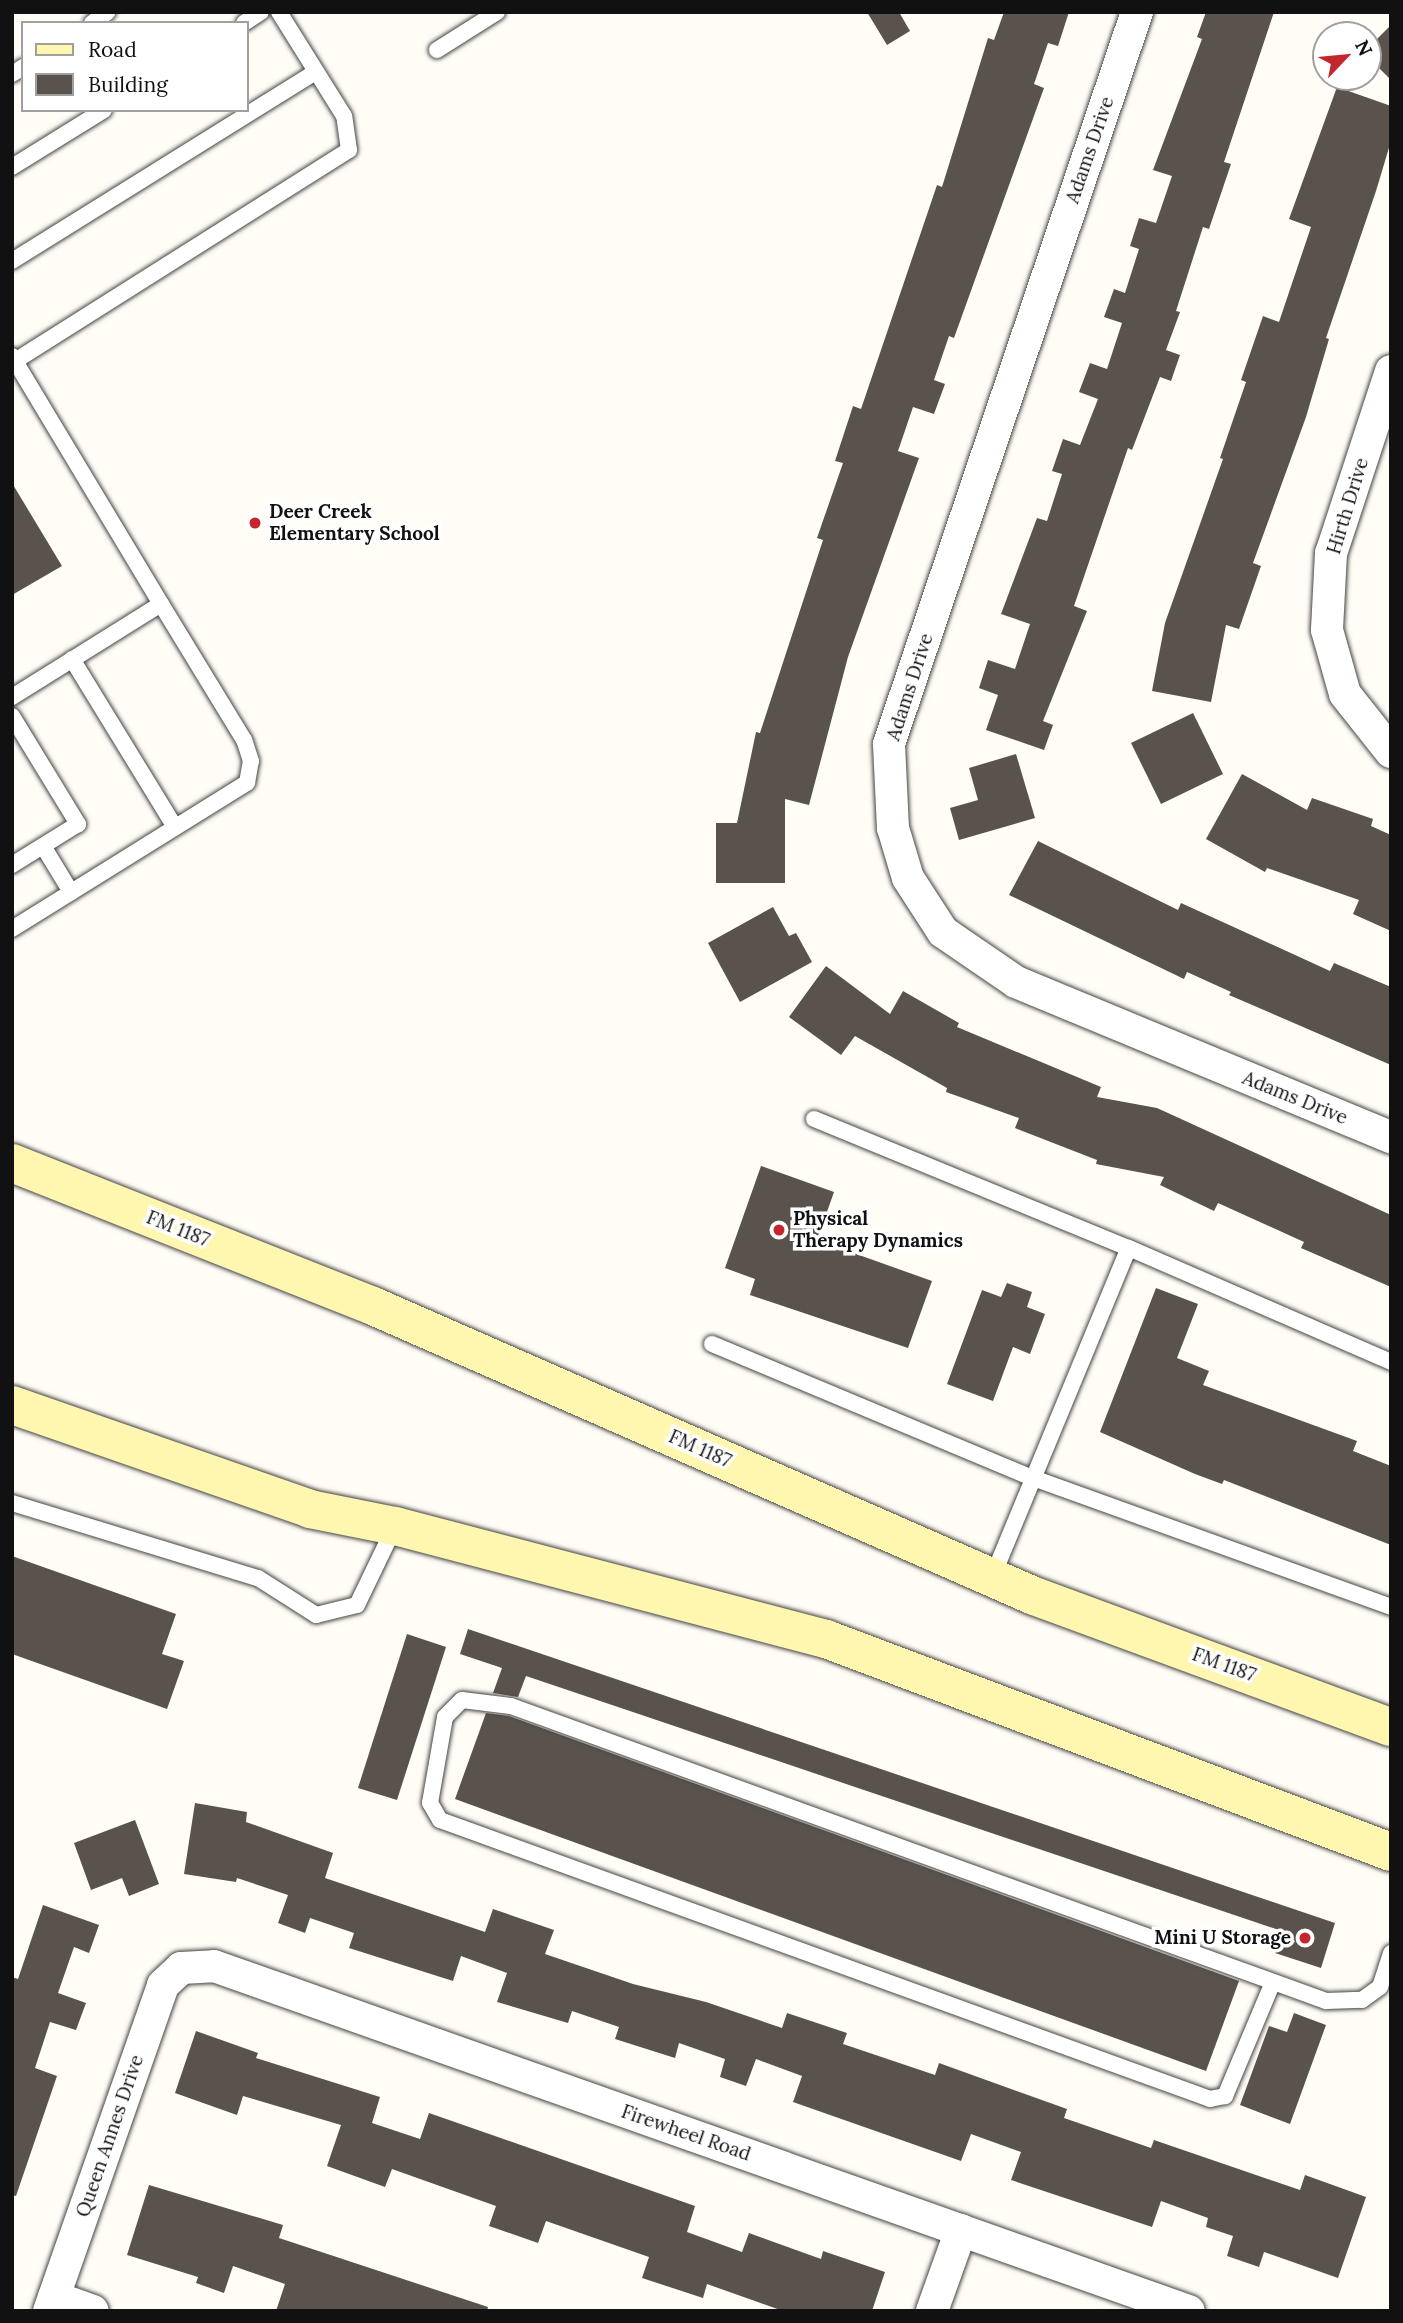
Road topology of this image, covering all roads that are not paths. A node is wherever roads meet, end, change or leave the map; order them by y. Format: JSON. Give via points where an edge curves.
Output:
{"nodes":[{"id":1,"x":279,"y":12,"type":"edge"},
{"id":2,"x":497,"y":12,"type":"edge"},
{"id":3,"x":1137,"y":12,"type":"edge"},
{"id":4,"x":437,"y":50,"type":"dead end"},
{"id":5,"x":316,"y":72,"type":"junction"},
{"id":6,"x":101,"y":112,"type":"edge"},
{"id":7,"x":12,"y":167,"type":"edge"},
{"id":8,"x":12,"y":261,"type":"edge"},
{"id":9,"x":14,"y":358,"type":"edge"},
{"id":10,"x":1391,"y":371,"type":"edge"},
{"id":11,"x":161,"y":604,"type":"junction"},
{"id":12,"x":72,"y":659,"type":"junction"},
{"id":13,"x":12,"y":697,"type":"edge"},
{"id":14,"x":12,"y":716,"type":"edge"},
{"id":15,"x":1391,"y":752,"type":"edge"},
{"id":16,"x":175,"y":827,"type":"junction"},
{"id":17,"x":43,"y":846,"type":"junction"},
{"id":18,"x":12,"y":865,"type":"edge"},
{"id":19,"x":71,"y":892,"type":"junction"},
{"id":20,"x":12,"y":929,"type":"edge"},
{"id":21,"x":814,"y":1119,"type":"dead end"},
{"id":22,"x":1391,"y":1137,"type":"edge"},
{"id":23,"x":12,"y":1163,"type":"edge"},
{"id":24,"x":1129,"y":1248,"type":"junction"},
{"id":25,"x":712,"y":1344,"type":"dead end"},
{"id":26,"x":1391,"y":1362,"type":"edge"},
{"id":27,"x":12,"y":1405,"type":"edge"},
{"id":28,"x":1033,"y":1478,"type":"junction"},
{"id":29,"x":12,"y":1503,"type":"edge"},
{"id":30,"x":395,"y":1526,"type":"junction"},
{"id":31,"x":992,"y":1578,"type":"junction"},
{"id":32,"x":1391,"y":1607,"type":"edge"},
{"id":33,"x":1391,"y":1727,"type":"edge"},
{"id":34,"x":1391,"y":1852,"type":"edge"},
{"id":35,"x":1391,"y":1953,"type":"edge"},
{"id":36,"x":181,"y":1968,"type":"joint"},
{"id":37,"x":1273,"y":1982,"type":"junction"},
{"id":38,"x":961,"y":2230,"type":"junction"},
{"id":39,"x":52,"y":2304,"type":"edge"},
{"id":40,"x":93,"y":2311,"type":"edge"},
{"id":41,"x":932,"y":2311,"type":"edge"},
{"id":42,"x":1189,"y":2311,"type":"edge"}],
"edges":[{"from":1,"to":5,"type":"lane"},
{"from":2,"to":4,"type":"lane"},
{"from":3,"to":22,"type":"street","name":"Adams Drive","via":[[889,744],[893,828],[908,878],[943,932],[1016,982]]},
{"from":5,"to":8,"type":"lane"},
{"from":5,"to":9,"type":"lane","via":[[344,116],[349,150]]},
{"from":6,"to":7,"type":"lane"},
{"from":9,"to":11,"type":"lane"},
{"from":10,"to":15,"type":"street","name":"Hirth Drive","via":[[1331,554],[1327,630],[1345,694]]},
{"from":11,"to":12,"type":"lane"},
{"from":11,"to":16,"type":"lane","via":[[244,740],[251,761],[247,782]]},
{"from":12,"to":13,"type":"lane"},
{"from":12,"to":16,"type":"lane"},
{"from":14,"to":17,"type":"lane","via":[[78,824]]},
{"from":16,"to":19,"type":"lane"},
{"from":17,"to":18,"type":"lane"},
{"from":17,"to":19,"type":"lane"},
{"from":19,"to":20,"type":"lane"},
{"from":21,"to":24,"type":"lane"},
{"from":23,"to":31,"type":"main road","name":"FM 1187","number":"FM 1187","via":[[373,1306]]},
{"from":24,"to":26,"type":"lane"},
{"from":24,"to":28,"type":"lane"},
{"from":25,"to":28,"type":"lane"},
{"from":27,"to":30,"type":"main road","via":[[310,1508]]},
{"from":28,"to":31,"type":"lane"},
{"from":28,"to":32,"type":"lane"},
{"from":29,"to":30,"type":"lane","via":[[258,1578],[316,1615],[357,1605]]},
{"from":30,"to":34,"type":"main road","via":[[826,1639]]},
{"from":31,"to":33,"type":"main road","name":"FM 1187","number":"FM 1187"},
{"from":35,"to":37,"type":"lane","via":[[1380,1987],[1362,2000],[1326,2001]]},
{"from":36,"to":38,"type":"street","name":"Firewheel Road","via":[[214,1966]]},
{"from":36,"to":39,"type":"street","name":"Queen Annes Drive","via":[[163,1985]]},
{"from":37,"to":37,"type":"lane","via":[[511,1706],[462,1700],[445,1717],[430,1803],[440,1820],[1210,2099],[1225,2096]]},
{"from":38,"to":41,"type":"street"},
{"from":38,"to":42,"type":"street","name":"Firewheel Road"},
{"from":39,"to":40,"type":"street"}]}
